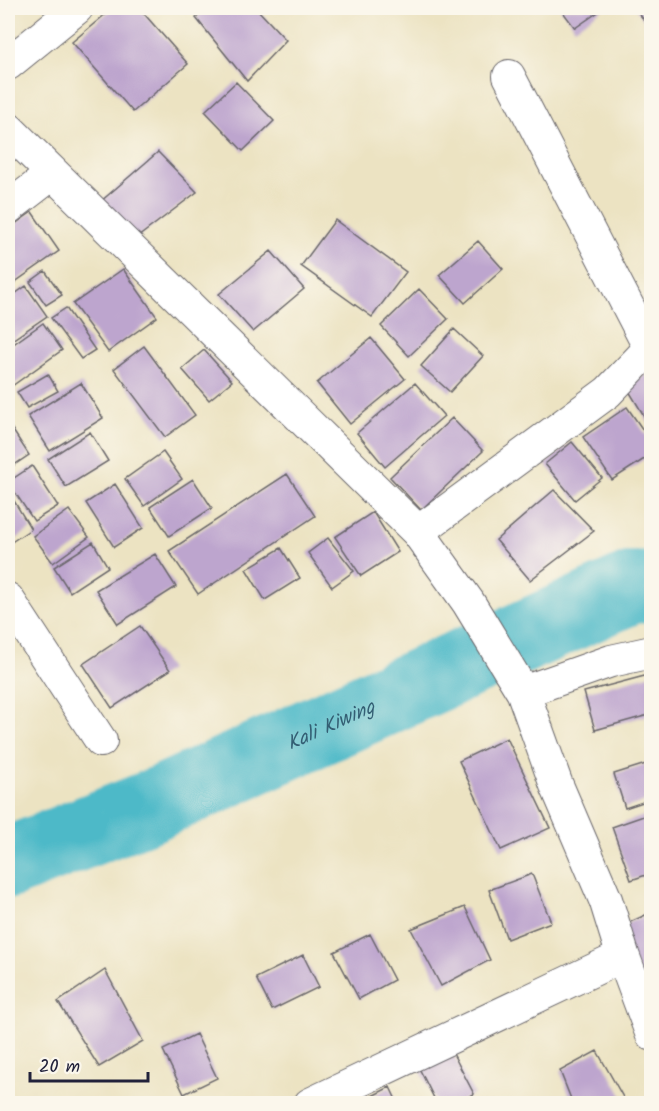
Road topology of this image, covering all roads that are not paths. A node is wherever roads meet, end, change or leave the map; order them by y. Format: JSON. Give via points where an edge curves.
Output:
{"nodes":[{"id":1,"x":77,"y":8,"type":"edge"},
{"id":2,"x":8,"y":63,"type":"edge"},
{"id":3,"x":509,"y":76,"type":"dead end"},
{"id":4,"x":8,"y":129,"type":"edge"},
{"id":5,"x":52,"y":174,"type":"junction"},
{"id":6,"x":8,"y":208,"type":"edge"},
{"id":7,"x":650,"y":346,"type":"edge"},
{"id":8,"x":418,"y":532,"type":"junction"},
{"id":9,"x":8,"y":599,"type":"edge"},
{"id":10,"x":651,"y":652,"type":"edge"},
{"id":11,"x":521,"y":687,"type":"junction"},
{"id":12,"x":101,"y":741,"type":"dead end"},
{"id":13,"x":623,"y":956,"type":"junction"},
{"id":14,"x":651,"y":1034,"type":"edge"},
{"id":15,"x":310,"y":1104,"type":"edge"}],
"edges":[{"from":1,"to":2,"type":"street"},
{"from":3,"to":7,"type":"street"},
{"from":4,"to":5,"type":"street"},
{"from":5,"to":6,"type":"street"},
{"from":5,"to":8,"type":"street"},
{"from":7,"to":8,"type":"street","via":[[609,392]]},
{"from":8,"to":11,"type":"street"},
{"from":9,"to":12,"type":"street"},
{"from":10,"to":11,"type":"street"},
{"from":11,"to":13,"type":"street","via":[[556,784],[606,901]]},
{"from":13,"to":14,"type":"street"},
{"from":13,"to":15,"type":"street"}]}
